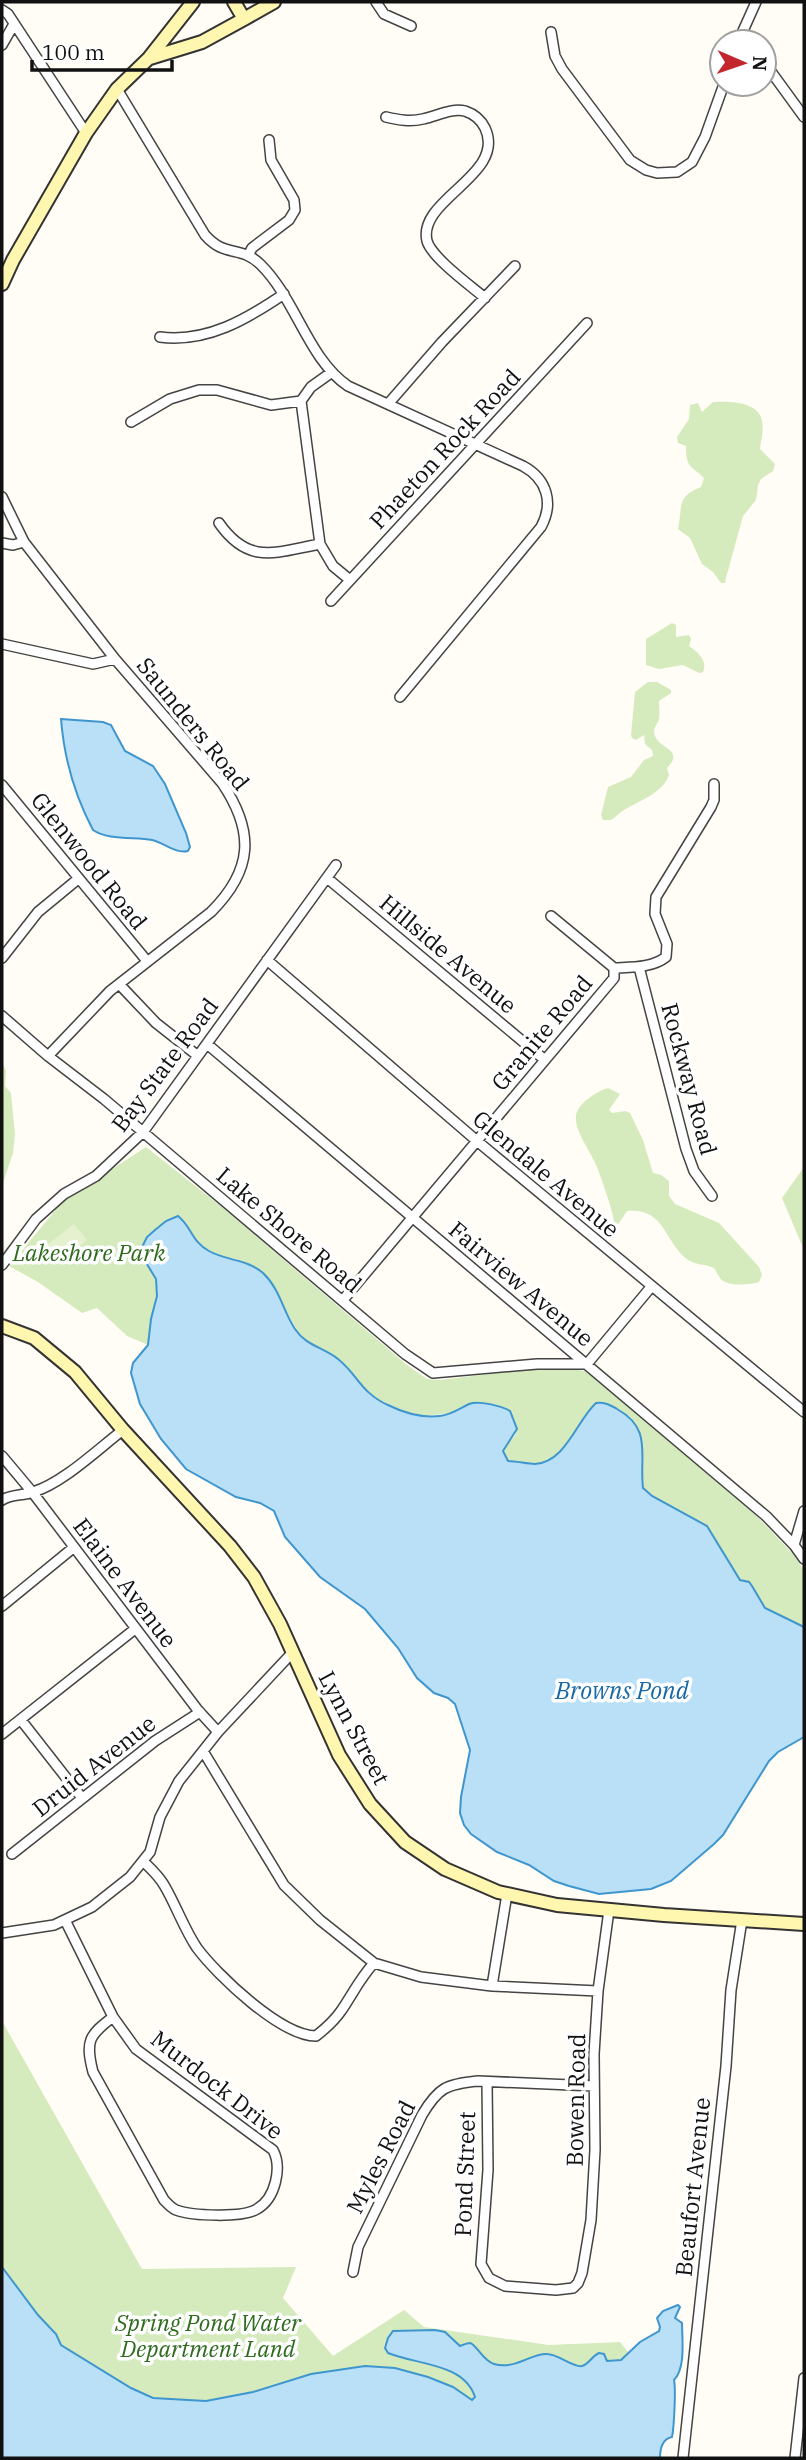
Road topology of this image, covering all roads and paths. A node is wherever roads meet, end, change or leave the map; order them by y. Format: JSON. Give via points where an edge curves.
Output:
{"nodes":[{"id":1,"x":193,"y":2,"type":"edge"},
{"id":2,"x":234,"y":2,"type":"edge"},
{"id":3,"x":274,"y":2,"type":"edge"},
{"id":4,"x":376,"y":2,"type":"edge"},
{"id":5,"x":756,"y":2,"type":"edge"},
{"id":6,"x":2,"y":10,"type":"edge"},
{"id":7,"x":244,"y":19,"type":"junction"},
{"id":8,"x":14,"y":24,"type":"junction"},
{"id":9,"x":411,"y":26,"type":"dead end"},
{"id":10,"x":745,"y":28,"type":"edge"},
{"id":11,"x":551,"y":32,"type":"dead end"},
{"id":12,"x":2,"y":45,"type":"edge"},
{"id":13,"x":149,"y":58,"type":"junction"},
{"id":14,"x":778,"y":81,"type":"edge"},
{"id":15,"x":117,"y":89,"type":"junction"},
{"id":16,"x":719,"y":98,"type":"edge"},
{"id":17,"x":386,"y":117,"type":"dead end"},
{"id":18,"x":804,"y":117,"type":"edge"},
{"id":19,"x":86,"y":133,"type":"junction"},
{"id":20,"x":270,"y":140,"type":"dead end"},
{"id":21,"x":249,"y":254,"type":"junction"},
{"id":22,"x":13,"y":260,"type":"junction"},
{"id":23,"x":515,"y":266,"type":"dead end"},
{"id":24,"x":2,"y":273,"type":"edge"},
{"id":25,"x":2,"y":284,"type":"edge"},
{"id":26,"x":284,"y":294,"type":"junction"},
{"id":27,"x":485,"y":298,"type":"junction"},
{"id":28,"x":587,"y":323,"type":"dead end"},
{"id":29,"x":160,"y":337,"type":"dead end"},
{"id":30,"x":332,"y":372,"type":"junction"},
{"id":31,"x":301,"y":401,"type":"junction"},
{"id":32,"x":388,"y":404,"type":"junction"},
{"id":33,"x":131,"y":422,"type":"dead end"},
{"id":34,"x":477,"y":445,"type":"junction"},
{"id":35,"x":2,"y":497,"type":"edge"},
{"id":36,"x":219,"y":523,"type":"dead end"},
{"id":37,"x":24,"y":542,"type":"junction"},
{"id":38,"x":2,"y":543,"type":"edge"},
{"id":39,"x":320,"y":544,"type":"junction"},
{"id":40,"x":350,"y":580,"type":"junction"},
{"id":41,"x":331,"y":601,"type":"dead end"},
{"id":42,"x":2,"y":644,"type":"edge"},
{"id":43,"x":115,"y":659,"type":"junction"},
{"id":44,"x":400,"y":697,"type":"dead end"},
{"id":45,"x":713,"y":784,"type":"dead end"},
{"id":46,"x":2,"y":785,"type":"edge"},
{"id":47,"x":336,"y":865,"type":"dead end"},
{"id":48,"x":327,"y":878,"type":"junction"},
{"id":49,"x":78,"y":879,"type":"junction"},
{"id":50,"x":551,"y":916,"type":"dead end"},
{"id":51,"x":2,"y":940,"type":"edge"},
{"id":52,"x":9,"y":948,"type":"junction"},
{"id":53,"x":2,"y":958,"type":"edge"},
{"id":54,"x":267,"y":960,"type":"junction"},
{"id":55,"x":147,"y":961,"type":"junction"},
{"id":56,"x":639,"y":967,"type":"junction"},
{"id":57,"x":614,"y":968,"type":"junction"},
{"id":58,"x":119,"y":984,"type":"junction"},
{"id":59,"x":2,"y":1016,"type":"edge"},
{"id":60,"x":207,"y":1044,"type":"junction"},
{"id":61,"x":48,"y":1056,"type":"junction"},
{"id":62,"x":198,"y":1056,"type":"junction"},
{"id":63,"x":545,"y":1060,"type":"junction"},
{"id":64,"x":143,"y":1132,"type":"junction"},
{"id":65,"x":477,"y":1140,"type":"junction"},
{"id":66,"x":712,"y":1196,"type":"dead end"},
{"id":67,"x":412,"y":1217,"type":"junction"},
{"id":68,"x":2,"y":1265,"type":"edge"},
{"id":69,"x":651,"y":1287,"type":"junction"},
{"id":70,"x":343,"y":1300,"type":"junction"},
{"id":71,"x":2,"y":1326,"type":"edge"},
{"id":72,"x":587,"y":1364,"type":"junction"},
{"id":73,"x":804,"y":1412,"type":"edge"},
{"id":74,"x":123,"y":1430,"type":"junction"},
{"id":75,"x":2,"y":1456,"type":"edge"},
{"id":76,"x":33,"y":1493,"type":"junction"},
{"id":77,"x":2,"y":1500,"type":"edge"},
{"id":78,"x":804,"y":1511,"type":"edge"},
{"id":79,"x":794,"y":1545,"type":"junction"},
{"id":80,"x":73,"y":1548,"type":"junction"},
{"id":81,"x":804,"y":1559,"type":"edge"},
{"id":82,"x":2,"y":1606,"type":"edge"},
{"id":83,"x":135,"y":1629,"type":"junction"},
{"id":84,"x":292,"y":1653,"type":"junction"},
{"id":85,"x":200,"y":1712,"type":"junction"},
{"id":86,"x":21,"y":1720,"type":"junction"},
{"id":87,"x":218,"y":1732,"type":"junction"},
{"id":88,"x":2,"y":1734,"type":"edge"},
{"id":89,"x":203,"y":1751,"type":"junction"},
{"id":90,"x":82,"y":1798,"type":"junction"},
{"id":91,"x":12,"y":1854,"type":"dead end"},
{"id":92,"x":143,"y":1861,"type":"junction"},
{"id":93,"x":507,"y":1894,"type":"junction"},
{"id":94,"x":609,"y":1910,"type":"junction"},
{"id":95,"x":65,"y":1920,"type":"junction"},
{"id":96,"x":742,"y":1920,"type":"junction"},
{"id":97,"x":804,"y":1924,"type":"edge"},
{"id":98,"x":2,"y":1933,"type":"edge"},
{"id":99,"x":374,"y":1963,"type":"junction"},
{"id":100,"x":492,"y":1986,"type":"junction"},
{"id":101,"x":598,"y":1991,"type":"junction"},
{"id":102,"x":113,"y":2017,"type":"junction"},
{"id":103,"x":487,"y":2082,"type":"junction"},
{"id":104,"x":594,"y":2086,"type":"junction"},
{"id":105,"x":353,"y":2272,"type":"dead end"},
{"id":106,"x":573,"y":2288,"type":"joint"},
{"id":107,"x":804,"y":2378,"type":"edge"},
{"id":108,"x":683,"y":2458,"type":"edge"},
{"id":109,"x":795,"y":2458,"type":"edge"}],
"edges":[{"from":1,"to":13,"type":"main road"},
{"from":2,"to":7,"type":"main road"},
{"from":3,"to":7,"type":"main road"},
{"from":4,"to":9,"type":"street","via":[[384,14]]},
{"from":5,"to":10,"type":"street"},
{"from":6,"to":8,"type":"street"},
{"from":7,"to":13,"type":"main road","via":[[202,41]]},
{"from":8,"to":12,"type":"street"},
{"from":8,"to":19,"type":"street"},
{"from":11,"to":16,"type":"street","via":[[562,69],[618,146],[653,172],[677,172],[692,162]]},
{"from":13,"to":15,"type":"main road"},
{"from":14,"to":18,"type":"street"},
{"from":15,"to":19,"type":"main road"},
{"from":15,"to":21,"type":"street","via":[[205,235],[222,249]]},
{"from":17,"to":27,"type":"street","via":[[412,121],[458,110],[473,115],[485,128],[489,144],[484,159],[433,216],[427,234],[437,255]]},
{"from":19,"to":22,"type":"main road"},
{"from":20,"to":21,"type":"street","via":[[271,160],[295,210],[291,219]]},
{"from":21,"to":26,"type":"street"},
{"from":22,"to":24,"type":"main road"},
{"from":22,"to":25,"type":"main road"},
{"from":23,"to":27,"type":"street"},
{"from":26,"to":29,"type":"street","via":[[251,316],[216,331]]},
{"from":26,"to":30,"type":"street"},
{"from":27,"to":32,"type":"street"},
{"from":28,"to":34,"type":"street","name":"Phaeton Rock Road"},
{"from":30,"to":31,"type":"street"},
{"from":30,"to":32,"type":"street","via":[[348,386]]},
{"from":31,"to":33,"type":"street","via":[[271,405],[217,390],[199,390],[170,399]]},
{"from":31,"to":39,"type":"street"},
{"from":32,"to":34,"type":"street"},
{"from":34,"to":40,"type":"street","name":"Phaeton Rock Road"},
{"from":34,"to":44,"type":"street","via":[[539,477],[547,494],[546,518]]},
{"from":35,"to":37,"type":"street"},
{"from":36,"to":39,"type":"street","via":[[235,543],[258,553]]},
{"from":37,"to":38,"type":"street"},
{"from":37,"to":43,"type":"street"},
{"from":39,"to":40,"type":"street","via":[[333,566]]},
{"from":40,"to":41,"type":"street","name":"Phaeton Rock Road"},
{"from":42,"to":43,"type":"street","name":"Saunders Road","via":[[93,664]]},
{"from":43,"to":55,"type":"street","name":"Saunders Road","via":[[222,783],[238,810],[245,836],[241,870],[224,899]]},
{"from":45,"to":56,"type":"street","name":"Granite Road","via":[[711,807],[659,890],[656,922],[668,951],[666,957]]},
{"from":46,"to":49,"type":"street","name":"Glenwood Road"},
{"from":47,"to":48,"type":"street","name":"Bay State Road"},
{"from":48,"to":54,"type":"street","name":"Bay State Road"},
{"from":48,"to":63,"type":"street","name":"Hillside Avenue"},
{"from":49,"to":52,"type":"street","via":[[38,912]]},
{"from":49,"to":55,"type":"street","name":"Glenwood Road"},
{"from":50,"to":57,"type":"street"},
{"from":51,"to":52,"type":"street"},
{"from":52,"to":53,"type":"street"},
{"from":54,"to":60,"type":"street","name":"Bay State Road"},
{"from":54,"to":65,"type":"street","name":"Glendale Avenue"},
{"from":55,"to":58,"type":"street","name":"Saunders Road"},
{"from":56,"to":57,"type":"street","name":"Granite Road"},
{"from":56,"to":66,"type":"street","name":"Rockway Road","via":[[686,1149],[694,1171]]},
{"from":57,"to":63,"type":"street","name":"Granite Road","via":[[614,978]]},
{"from":58,"to":61,"type":"street","name":"Saunders Road"},
{"from":58,"to":62,"type":"street","via":[[156,1023]]},
{"from":59,"to":61,"type":"street","name":"Lake Shore Road"},
{"from":60,"to":62,"type":"street","name":"Bay State Road"},
{"from":60,"to":67,"type":"street","name":"Fairview Avenue"},
{"from":61,"to":64,"type":"street","name":"Lake Shore Road"},
{"from":62,"to":64,"type":"street","name":"Bay State Road"},
{"from":63,"to":65,"type":"street","name":"Granite Road"},
{"from":64,"to":68,"type":"street","name":"Bay State Road","via":[[96,1176],[64,1194],[36,1219]]},
{"from":64,"to":70,"type":"street","name":"Lake Shore Road"},
{"from":65,"to":67,"type":"street","name":"Granite Road"},
{"from":65,"to":69,"type":"street","name":"Glendale Avenue"},
{"from":67,"to":70,"type":"street","name":"Granite Road"},
{"from":67,"to":72,"type":"street","name":"Fairview Avenue"},
{"from":69,"to":72,"type":"street"},
{"from":69,"to":73,"type":"street","name":"Glendale Avenue"},
{"from":70,"to":72,"type":"street","name":"Lake Shore Road","via":[[433,1373]]},
{"from":71,"to":74,"type":"main road","name":"Lynn Street","via":[[34,1338],[56,1355]]},
{"from":72,"to":79,"type":"street","name":"Fairview Avenue"},
{"from":74,"to":76,"type":"street"},
{"from":74,"to":84,"type":"main road","name":"Lynn Street","via":[[246,1567]]},
{"from":75,"to":76,"type":"street","name":"Elaine Avenue"},
{"from":76,"to":77,"type":"street"},
{"from":76,"to":80,"type":"street","name":"Elaine Avenue"},
{"from":78,"to":79,"type":"street"},
{"from":79,"to":81,"type":"street","name":"Fairview Avenue"},
{"from":80,"to":82,"type":"street"},
{"from":80,"to":83,"type":"street","name":"Elaine Avenue"},
{"from":83,"to":85,"type":"street","name":"Elaine Avenue"},
{"from":83,"to":86,"type":"street"},
{"from":84,"to":87,"type":"street"},
{"from":84,"to":93,"type":"main road","name":"Lynn Street","via":[[339,1755],[370,1804],[405,1842],[445,1869]]},
{"from":85,"to":87,"type":"street","name":"Elaine Avenue"},
{"from":85,"to":90,"type":"street","name":"Druid Avenue"},
{"from":86,"to":88,"type":"street"},
{"from":86,"to":90,"type":"street"},
{"from":87,"to":89,"type":"street"},
{"from":89,"to":92,"type":"street","via":[[178,1781]]},
{"from":89,"to":99,"type":"street","via":[[284,1885]]},
{"from":90,"to":91,"type":"street","name":"Druid Avenue"},
{"from":92,"to":95,"type":"street","via":[[92,1908]]},
{"from":92,"to":99,"type":"street","via":[[163,1882],[195,1945],[218,1974],[304,2036],[316,2036],[331,2023]]},
{"from":93,"to":94,"type":"main road","name":"Lynn Street"},
{"from":93,"to":100,"type":"street"},
{"from":94,"to":96,"type":"main road","name":"Lynn Street"},
{"from":94,"to":101,"type":"street","name":"Bowen Road"},
{"from":95,"to":98,"type":"street"},
{"from":95,"to":102,"type":"street","name":"Murdock Drive"},
{"from":96,"to":97,"type":"main road","name":"Lynn Street"},
{"from":96,"to":108,"type":"street","name":"Beaufort Avenue"},
{"from":99,"to":100,"type":"street","via":[[421,1977]]},
{"from":100,"to":101,"type":"street"},
{"from":101,"to":104,"type":"street","name":"Bowen Road"},
{"from":102,"to":102,"type":"street","name":"Murdock Drive","via":[[136,2049],[273,2150],[277,2175],[257,2209],[235,2215],[189,2213],[164,2200],[89,2059],[90,2039]]},
{"from":103,"to":104,"type":"street","name":"Myles Road"},
{"from":103,"to":105,"type":"street","name":"Myles Road","via":[[449,2085],[435,2094],[358,2247]]},
{"from":103,"to":106,"type":"street","name":"Pond Street","via":[[482,2267],[489,2278],[506,2286]]},
{"from":104,"to":106,"type":"street","name":"Bowen Road","via":[[591,2220],[582,2273]]},
{"from":107,"to":109,"type":"street"}]}
